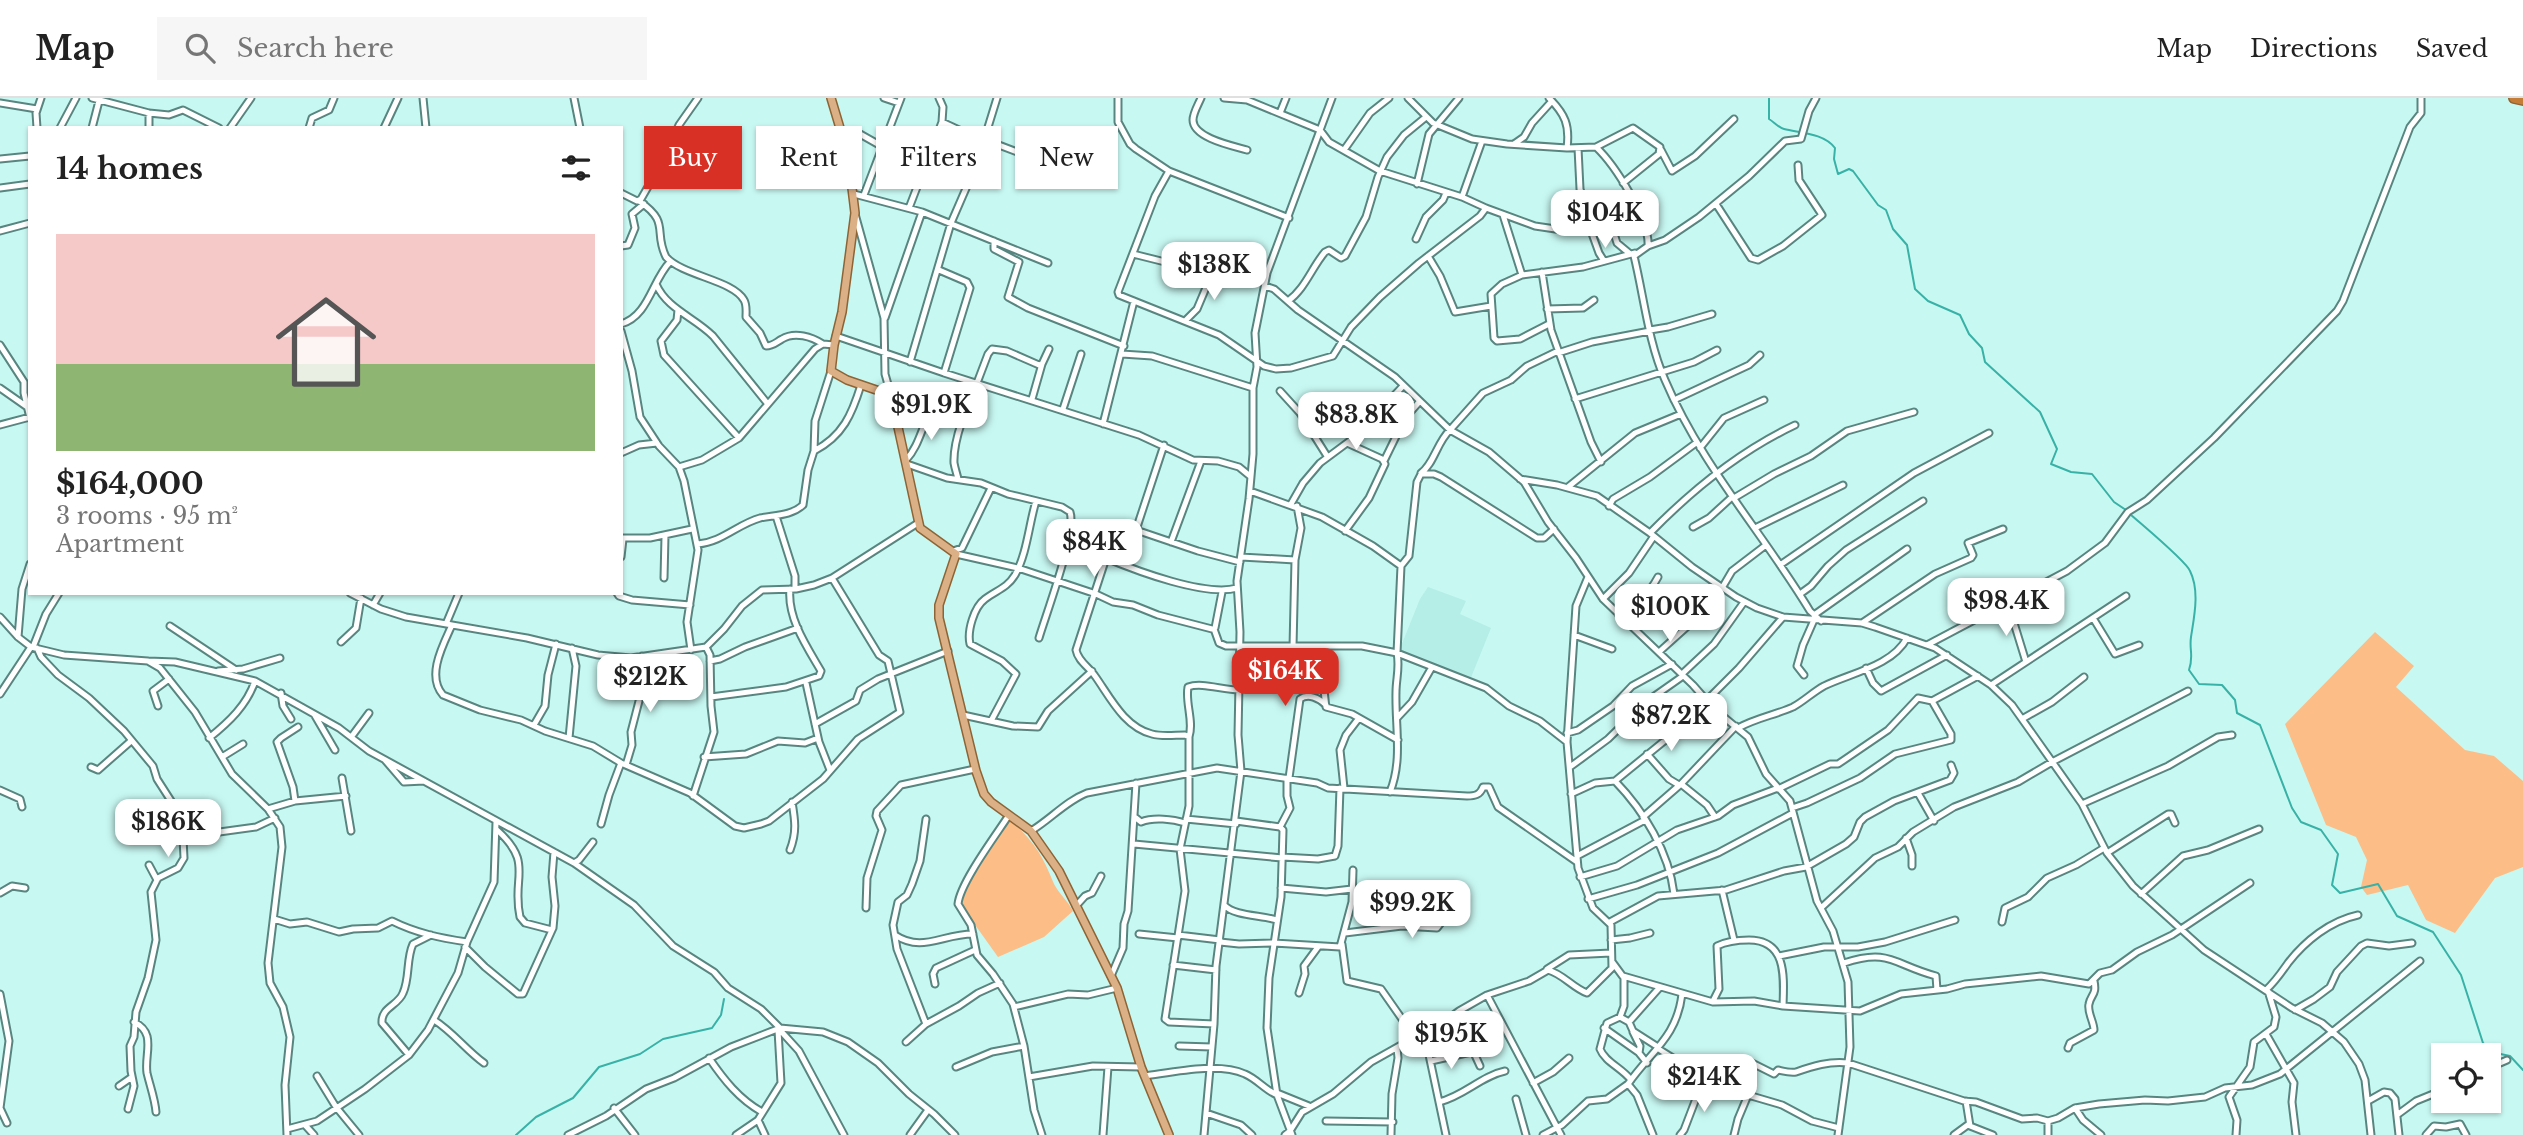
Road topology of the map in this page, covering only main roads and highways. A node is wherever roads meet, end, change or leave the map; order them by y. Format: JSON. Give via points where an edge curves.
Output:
{"nodes":[{"id":1,"x":831,"y":98,"type":"edge"},
{"id":2,"x":2514,"y":98,"type":"edge"},
{"id":3,"x":2523,"y":100,"type":"edge"},
{"id":4,"x":1169,"y":1135,"type":"edge"}],
"edges":[{"from":1,"to":4,"type":"main road","via":[[842,132],[855,213],[831,371],[891,395],[918,523],[922,531],[954,552],[938,612],[984,794],[1031,831],[1059,871],[1117,988]]},
{"from":2,"to":3,"type":"highway"}]}
